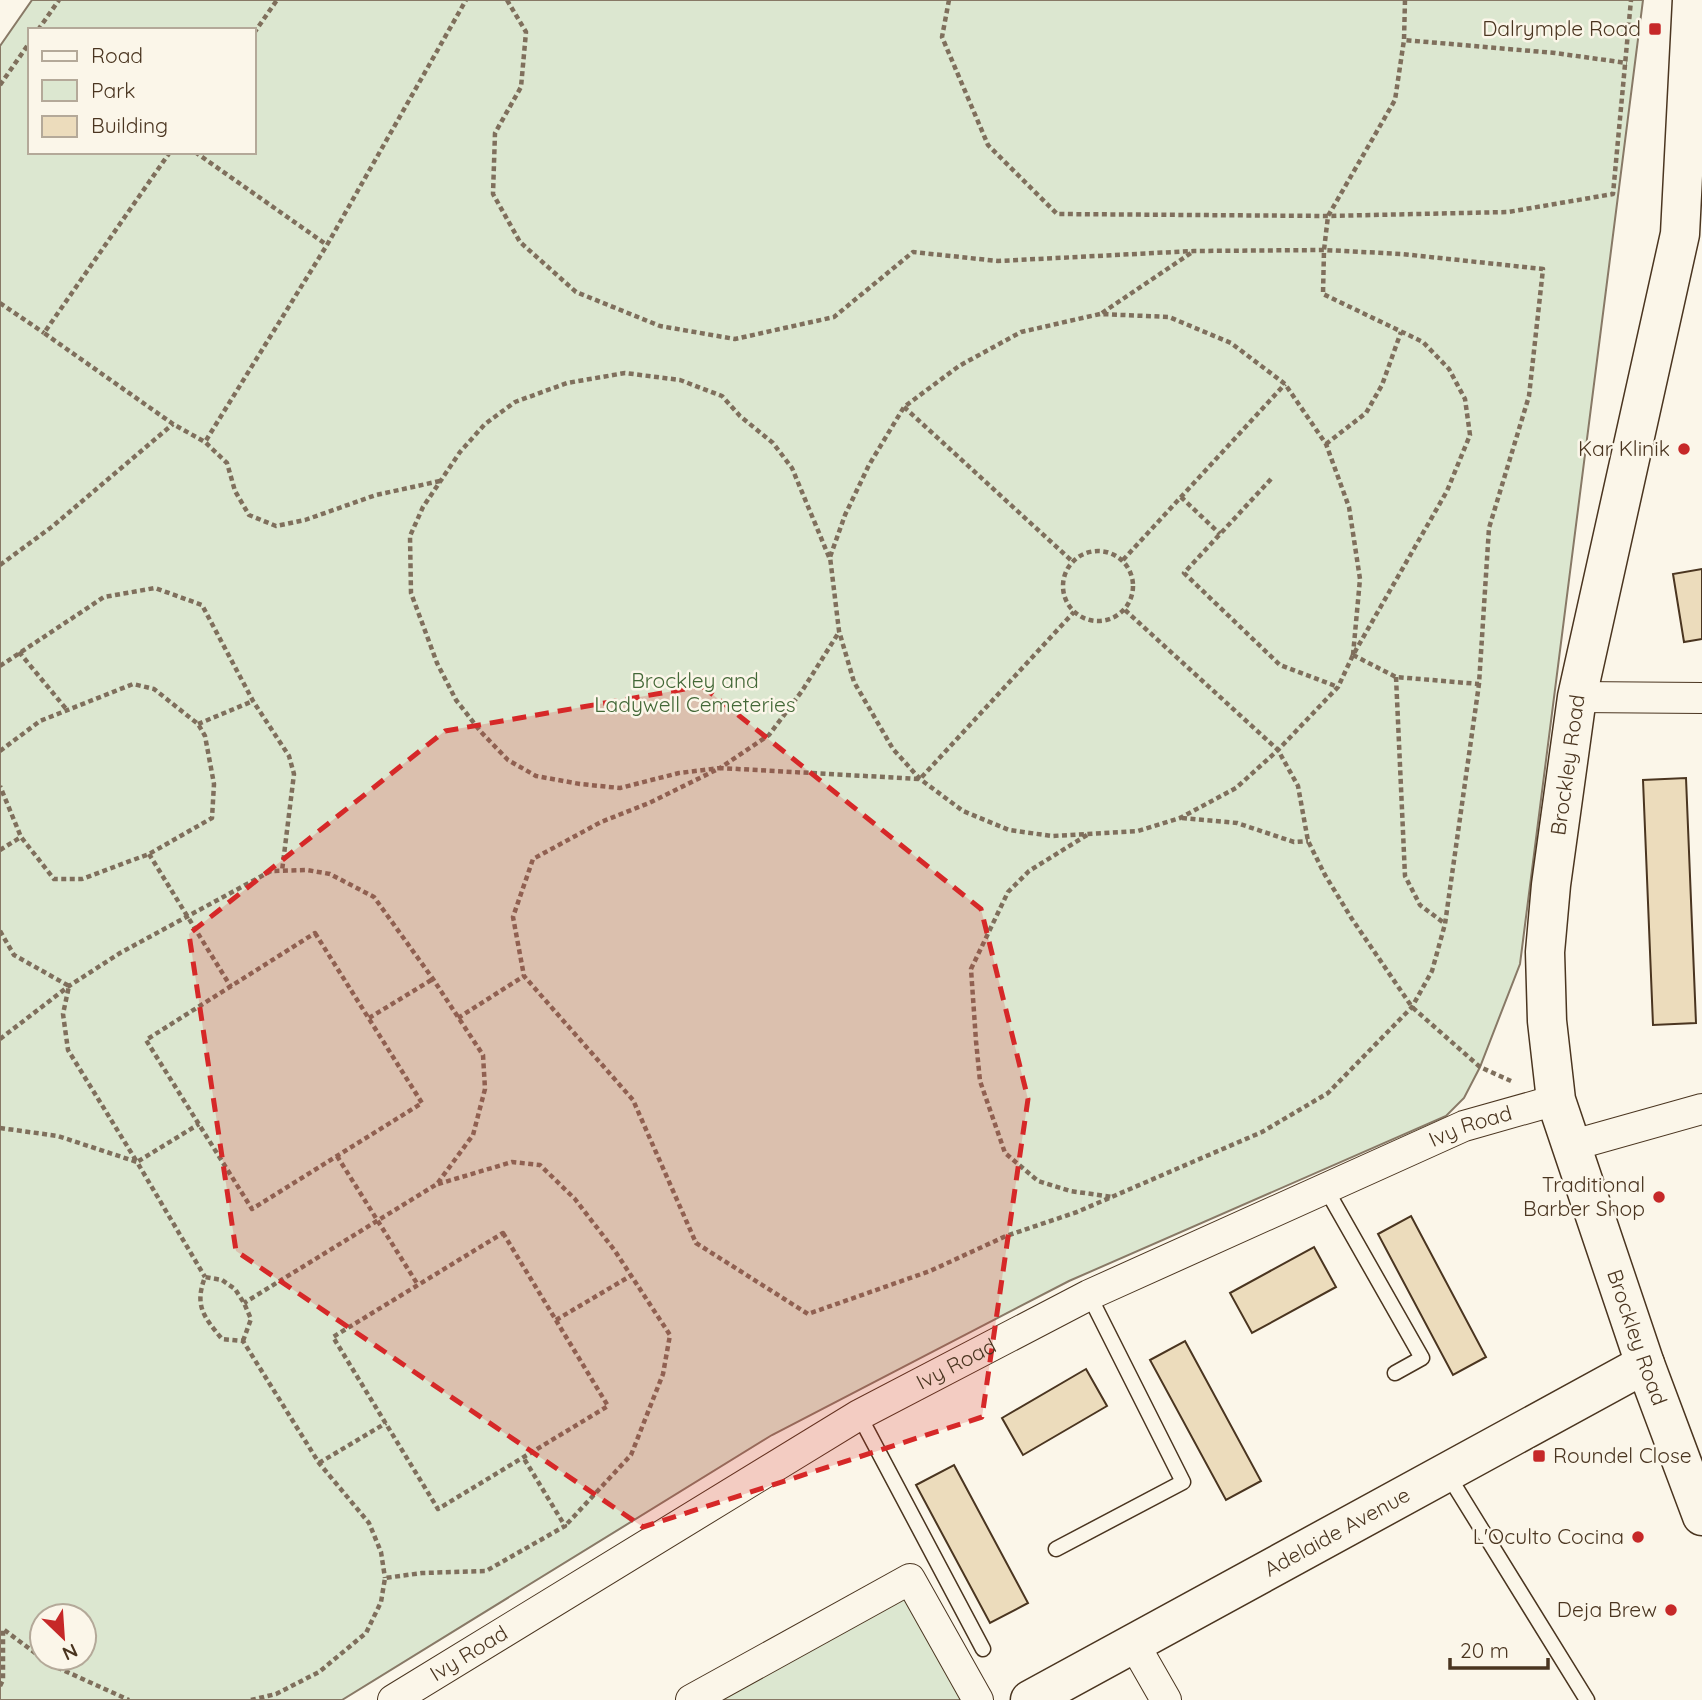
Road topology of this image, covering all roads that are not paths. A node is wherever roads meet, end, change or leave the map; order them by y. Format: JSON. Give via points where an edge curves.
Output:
{"nodes":[{"id":1,"x":1692,"y":0,"type":"edge"},
{"id":2,"x":1691,"y":235,"type":"edge"},
{"id":3,"x":1577,"y":697,"type":"junction"},
{"id":4,"x":1702,"y":698,"type":"edge"},
{"id":5,"x":1702,"y":707,"type":"edge"},
{"id":6,"x":1556,"y":1100,"type":"junction"},
{"id":7,"x":1702,"y":1109,"type":"edge"},
{"id":8,"x":1570,"y":1146,"type":"junction"},
{"id":9,"x":1326,"y":1189,"type":"junction"},
{"id":10,"x":1089,"y":1295,"type":"junction"},
{"id":11,"x":1645,"y":1364,"type":"junction"},
{"id":12,"x":1395,"y":1373,"type":"dead end"},
{"id":13,"x":859,"y":1415,"type":"junction"},
{"id":14,"x":1447,"y":1472,"type":"junction"},
{"id":15,"x":1702,"y":1516,"type":"edge"},
{"id":16,"x":1056,"y":1549,"type":"dead end"},
{"id":17,"x":1135,"y":1644,"type":"junction"},
{"id":18,"x":983,"y":1649,"type":"dead end"},
{"id":19,"x":393,"y":1700,"type":"edge"},
{"id":20,"x":691,"y":1700,"type":"edge"},
{"id":21,"x":978,"y":1700,"type":"edge"},
{"id":22,"x":1031,"y":1700,"type":"edge"},
{"id":23,"x":1166,"y":1700,"type":"edge"},
{"id":24,"x":1587,"y":1700,"type":"edge"}],
"edges":[{"from":1,"to":2,"type":"main road","name":"Brockley Road"},
{"from":2,"to":3,"type":"main road","name":"Brockley Road"},
{"from":3,"to":4,"type":"street"},
{"from":3,"to":6,"type":"main road","name":"Brockley Road","via":[[1545,953]]},
{"from":4,"to":5,"type":"lane"},
{"from":6,"to":8,"type":"main road","name":"Brockley Road"},
{"from":6,"to":9,"type":"street","name":"Ivy Road","via":[[1464,1126]]},
{"from":7,"to":8,"type":"street"},
{"from":8,"to":11,"type":"main road","name":"Brockley Road"},
{"from":9,"to":10,"type":"street","name":"Ivy Road"},
{"from":9,"to":12,"type":"lane","via":[[1422,1358]]},
{"from":10,"to":13,"type":"street","name":"Ivy Road"},
{"from":10,"to":16,"type":"lane","via":[[1184,1482]]},
{"from":11,"to":14,"type":"main road","name":"Adelaide Avenue"},
{"from":11,"to":15,"type":"main road","name":"Brockley Road"},
{"from":13,"to":18,"type":"lane"},
{"from":13,"to":19,"type":"street","name":"Ivy Road"},
{"from":14,"to":17,"type":"main road","name":"Adelaide Avenue"},
{"from":14,"to":24,"type":"lane"},
{"from":17,"to":22,"type":"main road","name":"Adelaide Avenue"},
{"from":17,"to":23,"type":"street"},
{"from":20,"to":21,"type":"street","via":[[910,1579]]}]}
